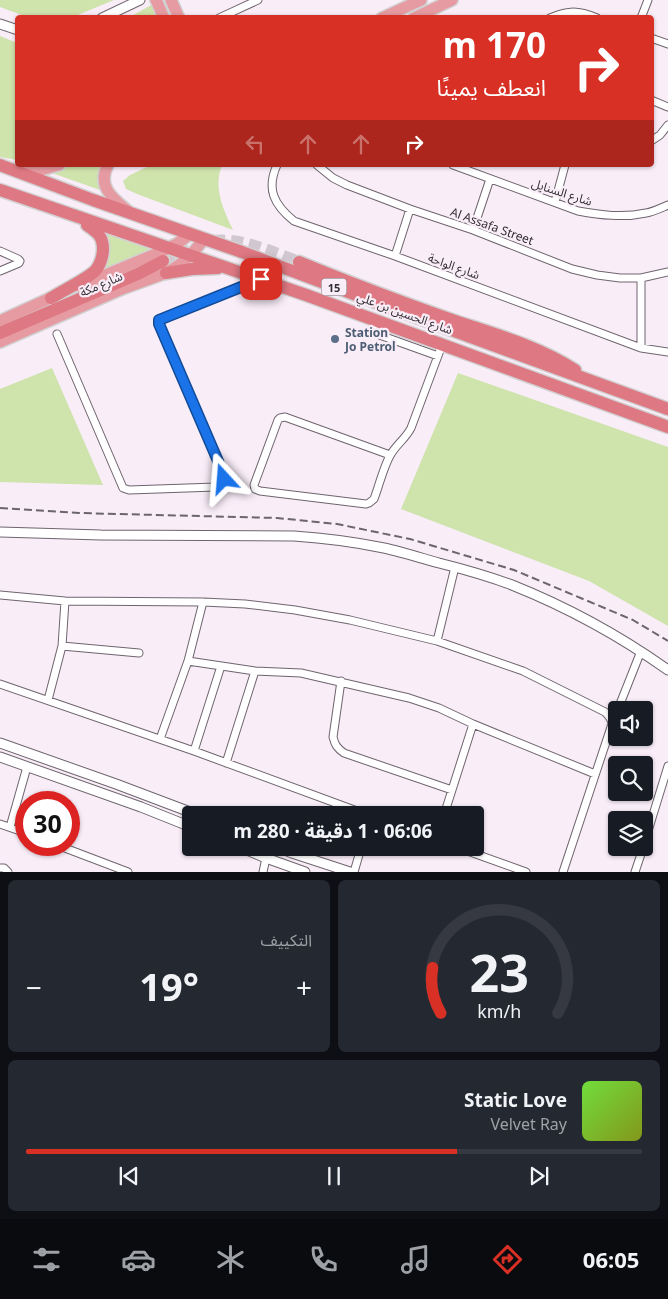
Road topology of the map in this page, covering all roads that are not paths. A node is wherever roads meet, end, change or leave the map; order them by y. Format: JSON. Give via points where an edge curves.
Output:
{"nodes":[{"id":1,"x":140,"y":0,"type":"edge"},
{"id":2,"x":156,"y":0,"type":"edge"},
{"id":3,"x":171,"y":0,"type":"edge"},
{"id":4,"x":236,"y":0,"type":"edge"},
{"id":5,"x":258,"y":0,"type":"edge"},
{"id":6,"x":421,"y":0,"type":"edge"},
{"id":7,"x":452,"y":0,"type":"edge"},
{"id":8,"x":648,"y":0,"type":"edge"},
{"id":9,"x":240,"y":8,"type":"junction"},
{"id":10,"x":108,"y":15,"type":"edge"},
{"id":11,"x":163,"y":15,"type":"edge"},
{"id":12,"x":178,"y":15,"type":"edge"},
{"id":13,"x":226,"y":15,"type":"edge"},
{"id":14,"x":388,"y":15,"type":"edge"},
{"id":15,"x":420,"y":15,"type":"edge"},
{"id":16,"x":556,"y":15,"type":"edge"},
{"id":17,"x":590,"y":15,"type":"edge"},
{"id":18,"x":642,"y":15,"type":"edge"},
{"id":19,"x":0,"y":24,"type":"edge"},
{"id":20,"x":15,"y":29,"type":"edge"},
{"id":21,"x":654,"y":39,"type":"edge"},
{"id":22,"x":668,"y":44,"type":"edge"},
{"id":23,"x":654,"y":101,"type":"edge"},
{"id":24,"x":668,"y":107,"type":"edge"},
{"id":25,"x":668,"y":125,"type":"edge"},
{"id":26,"x":654,"y":139,"type":"edge"},
{"id":27,"x":0,"y":165,"type":"edge"},
{"id":28,"x":52,"y":167,"type":"edge"},
{"id":29,"x":107,"y":167,"type":"edge"},
{"id":30,"x":276,"y":167,"type":"edge"},
{"id":31,"x":319,"y":167,"type":"edge"},
{"id":32,"x":458,"y":167,"type":"edge"},
{"id":33,"x":564,"y":167,"type":"edge"},
{"id":34,"x":19,"y":172,"type":"junction"},
{"id":35,"x":490,"y":179,"type":"junction"},
{"id":36,"x":0,"y":190,"type":"edge"},
{"id":37,"x":555,"y":202,"type":"junction"},
{"id":38,"x":668,"y":205,"type":"edge"},
{"id":39,"x":410,"y":209,"type":"junction"},
{"id":40,"x":130,"y":213,"type":"junction"},
{"id":41,"x":72,"y":216,"type":"junction"},
{"id":42,"x":473,"y":230,"type":"junction"},
{"id":43,"x":190,"y":234,"type":"junction"},
{"id":44,"x":204,"y":239,"type":"junction"},
{"id":45,"x":169,"y":248,"type":"junction"},
{"id":46,"x":0,"y":251,"type":"edge"},
{"id":47,"x":191,"y":256,"type":"junction"},
{"id":48,"x":395,"y":256,"type":"junction"},
{"id":49,"x":299,"y":262,"type":"tunnel mouth"},
{"id":50,"x":165,"y":267,"type":"junction"},
{"id":51,"x":230,"y":269,"type":"junction"},
{"id":52,"x":0,"y":271,"type":"edge"},
{"id":53,"x":668,"y":272,"type":"edge"},
{"id":54,"x":640,"y":278,"type":"junction"},
{"id":55,"x":261,"y":279,"type":"junction"},
{"id":56,"x":51,"y":298,"type":"junction"},
{"id":57,"x":0,"y":321,"type":"edge"},
{"id":58,"x":0,"y":333,"type":"edge"},
{"id":59,"x":57,"y":334,"type":"dead end"},
{"id":60,"x":0,"y":342,"type":"edge"},
{"id":61,"x":641,"y":348,"type":"junction"},
{"id":62,"x":440,"y":351,"type":"junction"},
{"id":63,"x":668,"y":352,"type":"edge"},
{"id":64,"x":589,"y":381,"type":"junction"},
{"id":65,"x":668,"y":409,"type":"edge"},
{"id":66,"x":668,"y":427,"type":"edge"},
{"id":67,"x":390,"y":455,"type":"junction"},
{"id":68,"x":0,"y":532,"type":"edge"},
{"id":69,"x":455,"y":567,"type":"junction"},
{"id":70,"x":0,"y":595,"type":"edge"},
{"id":71,"x":64,"y":601,"type":"junction"},
{"id":72,"x":203,"y":602,"type":"junction"},
{"id":73,"x":437,"y":641,"type":"junction"},
{"id":74,"x":62,"y":646,"type":"junction"},
{"id":75,"x":641,"y":651,"type":"junction"},
{"id":76,"x":139,"y":653,"type":"dead end"},
{"id":77,"x":188,"y":662,"type":"junction"},
{"id":78,"x":221,"y":666,"type":"junction"},
{"id":79,"x":668,"y":670,"type":"edge"},
{"id":80,"x":255,"y":671,"type":"junction"},
{"id":81,"x":341,"y":682,"type":"junction"},
{"id":82,"x":0,"y":684,"type":"edge"},
{"id":83,"x":48,"y":700,"type":"junction"},
{"id":84,"x":621,"y":701,"type":"edge"},
{"id":85,"x":473,"y":724,"type":"junction"},
{"id":86,"x":160,"y":740,"type":"junction"},
{"id":87,"x":0,"y":744,"type":"edge"},
{"id":88,"x":194,"y":751,"type":"junction"},
{"id":89,"x":0,"y":757,"type":"edge"},
{"id":90,"x":226,"y":763,"type":"junction"},
{"id":91,"x":668,"y":766,"type":"edge"},
{"id":92,"x":27,"y":767,"type":"junction"},
{"id":93,"x":595,"y":774,"type":"junction"},
{"id":94,"x":452,"y":790,"type":"junction"},
{"id":95,"x":145,"y":795,"type":"junction"},
{"id":96,"x":343,"y":806,"type":"edge"},
{"id":97,"x":447,"y":806,"type":"edge"},
{"id":98,"x":141,"y":807,"type":"junction"},
{"id":99,"x":182,"y":809,"type":"edge"},
{"id":100,"x":653,"y":815,"type":"edge"},
{"id":101,"x":182,"y":823,"type":"edge"},
{"id":102,"x":0,"y":824,"type":"edge"},
{"id":103,"x":10,"y":827,"type":"junction"},
{"id":104,"x":15,"y":829,"type":"edge"},
{"id":105,"x":80,"y":855,"type":"edge"},
{"id":106,"x":261,"y":856,"type":"edge"},
{"id":107,"x":301,"y":856,"type":"edge"},
{"id":108,"x":359,"y":856,"type":"edge"},
{"id":109,"x":481,"y":856,"type":"edge"},
{"id":110,"x":640,"y":856,"type":"edge"},
{"id":111,"x":266,"y":858,"type":"junction"},
{"id":112,"x":0,"y":868,"type":"edge"},
{"id":113,"x":108,"y":868,"type":"edge"},
{"id":114,"x":8,"y":872,"type":"edge"},
{"id":115,"x":128,"y":872,"type":"edge"},
{"id":116,"x":262,"y":872,"type":"edge"},
{"id":117,"x":305,"y":872,"type":"edge"},
{"id":118,"x":350,"y":872,"type":"edge"},
{"id":119,"x":354,"y":872,"type":"edge"},
{"id":120,"x":526,"y":872,"type":"edge"},
{"id":121,"x":563,"y":872,"type":"edge"},
{"id":122,"x":635,"y":872,"type":"edge"}],
"edges":[{"from":1,"to":10,"type":"street"},
{"from":2,"to":11,"type":"main road"},
{"from":3,"to":12,"type":"main road"},
{"from":4,"to":9,"type":"street"},
{"from":5,"to":9,"type":"street"},
{"from":6,"to":14,"type":"main road"},
{"from":7,"to":15,"type":"main road"},
{"from":8,"to":18,"type":"street"},
{"from":9,"to":13,"type":"street"},
{"from":16,"to":17,"type":"street","via":[[575,11]]},
{"from":19,"to":20,"type":"street"},
{"from":21,"to":22,"type":"street"},
{"from":23,"to":24,"type":"street"},
{"from":25,"to":26,"type":"street"},
{"from":27,"to":34,"type":"highway","name":"شارع الحسين بن علي","number":"15"},
{"from":28,"to":34,"type":"main road"},
{"from":29,"to":40,"type":"main road","via":[[104,176],[106,188]]},
{"from":30,"to":48,"type":"street","name":"شارع الواحة","via":[[272,181],[276,203],[294,221]]},
{"from":31,"to":39,"type":"street","name":"Al Assafa Street","via":[[348,185]]},
{"from":32,"to":35,"type":"street","name":"شارع السنايل"},
{"from":33,"to":37,"type":"street"},
{"from":34,"to":40,"type":"highway","name":"شارع الحسين بن علي","number":"15"},
{"from":35,"to":37,"type":"street","name":"شارع السنايل"},
{"from":35,"to":42,"type":"street"},
{"from":36,"to":41,"type":"highway","name":"شارع الحسين بن علي","number":"15"},
{"from":37,"to":38,"type":"street","name":"شارع السنايل","via":[[598,215],[645,213]]},
{"from":39,"to":42,"type":"street","name":"Al Assafa Street"},
{"from":39,"to":48,"type":"street"},
{"from":40,"to":43,"type":"highway","name":"شارع الحسين بن علي","number":"15"},
{"from":41,"to":45,"type":"highway","name":"شارع الحسين بن علي","number":"15"},
{"from":41,"to":56,"type":"highway","via":[[99,233],[103,242],[102,257],[97,270]]},
{"from":42,"to":54,"type":"street","name":"Al Assafa Street","via":[[572,268],[597,275]]},
{"from":43,"to":44,"type":"highway","name":"شارع الحسين بن علي","number":"15"},
{"from":43,"to":45,"type":"main road","name":"شارع مكة"},
{"from":44,"to":47,"type":"main road","name":"شارع مكة"},
{"from":44,"to":64,"type":"highway","name":"شارع الحسين بن علي","number":"15"},
{"from":45,"to":47,"type":"highway","name":"شارع الحسين بن علي","number":"15"},
{"from":45,"to":56,"type":"main road","name":"شارع مكة"},
{"from":46,"to":52,"type":"street","via":[[20,261]]},
{"from":47,"to":50,"type":"main road","name":"شارع مكة","via":[[179,265]]},
{"from":47,"to":51,"type":"highway","name":"شارع الحسين بن علي","number":"15"},
{"from":48,"to":61,"type":"street","name":"شارع الواحة"},
{"from":49,"to":64,"type":"highway","via":[[533,349],[563,362]]},
{"from":50,"to":51,"type":"highway"},
{"from":50,"to":58,"type":"highway","via":[[140,273]]},
{"from":50,"to":60,"type":"main road","name":"شارع مكة","via":[[122,290]]},
{"from":51,"to":55,"type":"highway","name":"شارع الحسين بن علي","number":"15"},
{"from":53,"to":54,"type":"street","name":"Al Assafa Street"},
{"from":54,"to":61,"type":"street"},
{"from":55,"to":59,"type":"street","via":[[159,320],[224,475],[220,486],[123,488]]},
{"from":55,"to":62,"type":"highway","name":"شارع الحسين بن علي","number":"15","via":[[375,320],[398,336]]},
{"from":56,"to":57,"type":"main road","name":"شارع مكة"},
{"from":61,"to":63,"type":"street","name":"شارع الواحة"},
{"from":62,"to":66,"type":"highway","name":"شارع الحسين بن علي","number":"15"},
{"from":62,"to":67,"type":"street","via":[[411,428]]},
{"from":64,"to":65,"type":"highway","name":"شارع الحسين بن علي","number":"15"},
{"from":67,"to":67,"type":"street","via":[[374,499],[366,504],[260,491],[254,485],[278,420],[282,417]]},
{"from":68,"to":69,"type":"street","via":[[325,538],[383,548]]},
{"from":69,"to":73,"type":"street"},
{"from":69,"to":75,"type":"street","via":[[548,600]]},
{"from":70,"to":71,"type":"street"},
{"from":71,"to":72,"type":"street"},
{"from":71,"to":74,"type":"street"},
{"from":72,"to":73,"type":"street","via":[[295,610]]},
{"from":72,"to":77,"type":"street"},
{"from":73,"to":93,"type":"street","via":[[523,671],[610,716],[612,724]]},
{"from":74,"to":76,"type":"street"},
{"from":74,"to":83,"type":"street"},
{"from":75,"to":79,"type":"street"},
{"from":75,"to":84,"type":"street"},
{"from":77,"to":78,"type":"street"},
{"from":77,"to":86,"type":"street"},
{"from":78,"to":80,"type":"street"},
{"from":78,"to":88,"type":"street"},
{"from":80,"to":81,"type":"street","via":[[301,673]]},
{"from":80,"to":90,"type":"street"},
{"from":81,"to":85,"type":"street","via":[[408,698]]},
{"from":81,"to":94,"type":"street","via":[[333,737],[338,749]]},
{"from":82,"to":83,"type":"street"},
{"from":83,"to":86,"type":"street"},
{"from":85,"to":93,"type":"street"},
{"from":85,"to":94,"type":"street"},
{"from":86,"to":88,"type":"street"},
{"from":87,"to":95,"type":"street"},
{"from":88,"to":90,"type":"street"},
{"from":89,"to":92,"type":"street"},
{"from":90,"to":96,"type":"street"},
{"from":91,"to":100,"type":"street"},
{"from":92,"to":98,"type":"street"},
{"from":92,"to":103,"type":"street"},
{"from":93,"to":121,"type":"street"},
{"from":94,"to":97,"type":"street"},
{"from":95,"to":98,"type":"street"},
{"from":95,"to":99,"type":"street"},
{"from":98,"to":101,"type":"street"},
{"from":102,"to":103,"type":"street"},
{"from":103,"to":104,"type":"street"},
{"from":105,"to":113,"type":"street"},
{"from":106,"to":111,"type":"street"},
{"from":107,"to":118,"type":"street"},
{"from":108,"to":119,"type":"street"},
{"from":109,"to":120,"type":"street"},
{"from":110,"to":122,"type":"street"},
{"from":111,"to":116,"type":"street"},
{"from":111,"to":117,"type":"street"},
{"from":112,"to":114,"type":"street"},
{"from":113,"to":115,"type":"street"}]}
